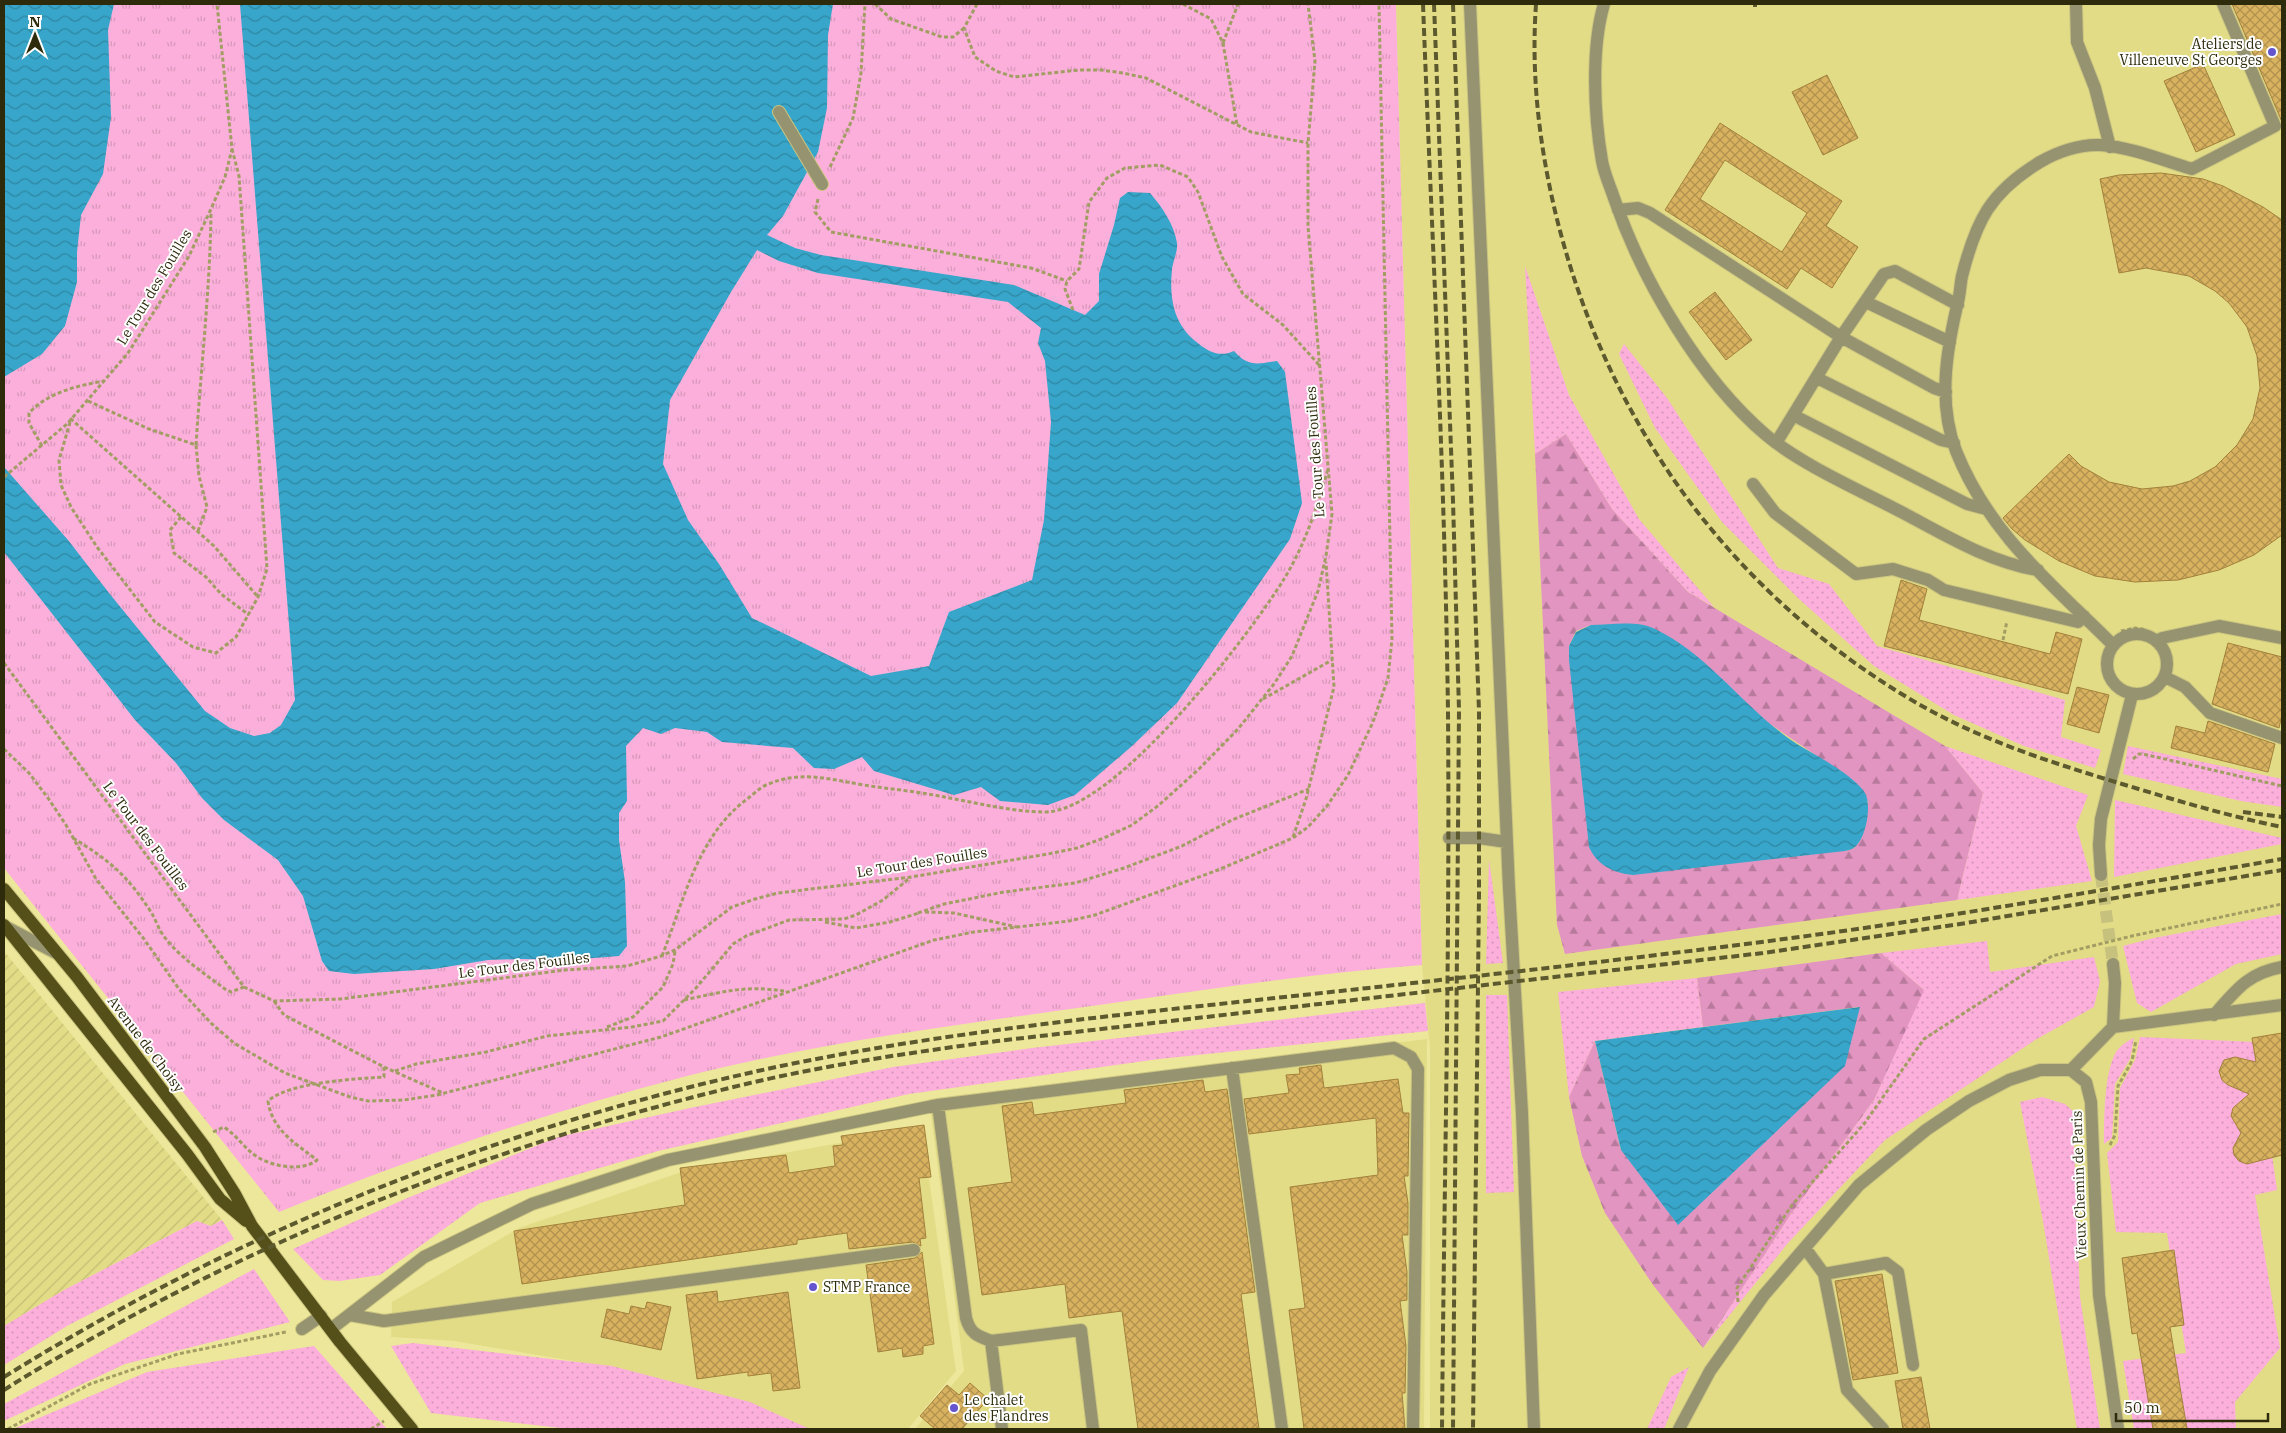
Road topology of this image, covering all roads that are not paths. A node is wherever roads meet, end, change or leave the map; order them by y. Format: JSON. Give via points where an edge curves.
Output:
{"nodes":[{"id":1,"x":1470,"y":4,"type":"edge"},
{"id":2,"x":1604,"y":4,"type":"edge"},
{"id":3,"x":2076,"y":4,"type":"edge"},
{"id":4,"x":2223,"y":4,"type":"edge"},
{"id":5,"x":779,"y":112,"type":"dead end"},
{"id":6,"x":2110,"y":147,"type":"junction"},
{"id":7,"x":822,"y":184,"type":"road end"},
{"id":8,"x":1618,"y":210,"type":"junction"},
{"id":9,"x":1866,"y":302,"type":"junction"},
{"id":10,"x":1958,"y":305,"type":"junction"},
{"id":11,"x":1841,"y":337,"type":"junction"},
{"id":12,"x":1950,"y":342,"type":"junction"},
{"id":13,"x":1817,"y":378,"type":"junction"},
{"id":14,"x":1946,"y":392,"type":"junction"},
{"id":15,"x":1793,"y":415,"type":"junction"},
{"id":16,"x":1776,"y":442,"type":"junction"},
{"id":17,"x":1954,"y":442,"type":"junction"},
{"id":18,"x":1753,"y":484,"type":"dead end"},
{"id":19,"x":1986,"y":509,"type":"junction"},
{"id":20,"x":2038,"y":570,"type":"junction"},
{"id":21,"x":2084,"y":616,"type":"junction"},
{"id":22,"x":2282,"y":638,"type":"edge"},
{"id":23,"x":2157,"y":642,"type":"junction"},
{"id":24,"x":2113,"y":645,"type":"junction"},
{"id":25,"x":2165,"y":677,"type":"junction"},
{"id":26,"x":2132,"y":695,"type":"junction"},
{"id":27,"x":2282,"y":738,"type":"edge"},
{"id":28,"x":1449,"y":838,"type":"dead end"},
{"id":29,"x":1507,"y":842,"type":"junction"},
{"id":30,"x":2101,"y":875,"type":"tunnel mouth"},
{"id":31,"x":4,"y":890,"type":"edge"},
{"id":32,"x":4,"y":923,"type":"edge"},
{"id":33,"x":56,"y":953,"type":"junction"},
{"id":34,"x":2113,"y":964,"type":"tunnel mouth"},
{"id":35,"x":2282,"y":967,"type":"edge"},
{"id":36,"x":2282,"y":1005,"type":"edge"},
{"id":37,"x":2214,"y":1015,"type":"junction"},
{"id":38,"x":2113,"y":1027,"type":"junction"},
{"id":39,"x":1232,"y":1068,"type":"junction"},
{"id":40,"x":2071,"y":1070,"type":"junction"},
{"id":41,"x":938,"y":1105,"type":"junction"},
{"id":42,"x":252,"y":1226,"type":"junction"},
{"id":43,"x":1804,"y":1248,"type":"junction"},
{"id":44,"x":914,"y":1250,"type":"dead end"},
{"id":45,"x":1824,"y":1274,"type":"junction"},
{"id":46,"x":350,"y":1314,"type":"junction"},
{"id":47,"x":320,"y":1316,"type":"junction"},
{"id":48,"x":302,"y":1329,"type":"road end"},
{"id":49,"x":331,"y":1329,"type":"junction"},
{"id":50,"x":991,"y":1341,"type":"junction"},
{"id":51,"x":1913,"y":1365,"type":"dead end"},
{"id":52,"x":412,"y":1429,"type":"edge"},
{"id":53,"x":1002,"y":1429,"type":"edge"},
{"id":54,"x":1093,"y":1429,"type":"edge"},
{"id":55,"x":1282,"y":1429,"type":"edge"},
{"id":56,"x":1413,"y":1429,"type":"edge"},
{"id":57,"x":1534,"y":1429,"type":"edge"},
{"id":58,"x":1678,"y":1429,"type":"edge"},
{"id":59,"x":1883,"y":1429,"type":"edge"},
{"id":60,"x":2118,"y":1429,"type":"edge"}],
"edges":[{"from":1,"to":29,"type":"street"},
{"from":2,"to":8,"type":"street","via":[[1598,24],[1598,116],[1602,162]]},
{"from":3,"to":6,"type":"street","via":[[2077,42],[2095,88]]},
{"from":4,"to":6,"type":"street","via":[[2275,126],[2192,169]]},
{"from":5,"to":7,"type":"street"},
{"from":6,"to":10,"type":"street","via":[[2074,148],[2050,156],[2000,191],[1975,231]]},
{"from":8,"to":11,"type":"street","via":[[1638,208],[1650,213]]},
{"from":8,"to":16,"type":"street","via":[[1636,253],[1695,355],[1727,398]]},
{"from":9,"to":10,"type":"street","via":[[1884,274],[1895,271]]},
{"from":9,"to":11,"type":"street"},
{"from":9,"to":12,"type":"street"},
{"from":10,"to":12,"type":"street"},
{"from":11,"to":13,"type":"street"},
{"from":11,"to":14,"type":"street"},
{"from":12,"to":14,"type":"street"},
{"from":13,"to":15,"type":"street"},
{"from":13,"to":17,"type":"street","via":[[1941,440]]},
{"from":14,"to":17,"type":"street","via":[[1946,414]]},
{"from":15,"to":16,"type":"street"},
{"from":15,"to":19,"type":"street","via":[[1967,504]]},
{"from":16,"to":20,"type":"street","via":[[1822,470],[1992,557],[2018,567]]},
{"from":17,"to":19,"type":"street"},
{"from":18,"to":21,"type":"street","via":[[1775,512],[1856,574],[1893,569],[1928,580],[1944,590],[2012,608],[2078,622]]},
{"from":19,"to":20,"type":"street","via":[[2002,532]]},
{"from":20,"to":21,"type":"street"},
{"from":21,"to":24,"type":"street"},
{"from":22,"to":23,"type":"street","via":[[2220,626],[2162,638]]},
{"from":23,"to":24,"type":"street","via":[[2146,635],[2135,634],[2125,636]]},
{"from":23,"to":25,"type":"street","via":[[2167,657]]},
{"from":24,"to":26,"type":"street","via":[[2107,659],[2109,678],[2115,686]]},
{"from":25,"to":26,"type":"street","via":[[2151,691]]},
{"from":25,"to":27,"type":"street","via":[[2185,687],[2210,713]]},
{"from":26,"to":30,"type":"street","via":[[2100,819]]},
{"from":28,"to":29,"type":"street"},
{"from":29,"to":57,"type":"street","via":[[1522,1113]]},
{"from":31,"to":33,"type":"main road","name":"Avenue de Choisy"},
{"from":32,"to":33,"type":"street"},
{"from":32,"to":42,"type":"main road","name":"Avenue de Choisy","via":[[220,1199]]},
{"from":33,"to":42,"type":"main road","name":"Avenue de Choisy","via":[[205,1147]]},
{"from":34,"to":38,"type":"street"},
{"from":35,"to":37,"type":"street","via":[[2265,970],[2241,984]]},
{"from":36,"to":37,"type":"street"},
{"from":37,"to":38,"type":"street"},
{"from":38,"to":40,"type":"street"},
{"from":39,"to":41,"type":"street"},
{"from":39,"to":55,"type":"street"},
{"from":39,"to":56,"type":"street","via":[[1394,1048],[1411,1057],[1418,1069]]},
{"from":40,"to":43,"type":"street","via":[[2040,1070],[2009,1080],[1969,1100],[1926,1130],[1859,1185]]},
{"from":40,"to":60,"type":"street","name":"Vieux Chemin de Paris","via":[[2086,1082],[2091,1102],[2099,1295]]},
{"from":41,"to":46,"type":"street","via":[[668,1160],[532,1204],[424,1257]]},
{"from":41,"to":50,"type":"street","via":[[966,1318],[969,1329],[978,1337]]},
{"from":42,"to":47,"type":"main road","name":"Avenue de Choisy"},
{"from":43,"to":45,"type":"street"},
{"from":43,"to":58,"type":"street","via":[[1764,1295],[1710,1371]]},
{"from":44,"to":46,"type":"street","via":[[384,1321]]},
{"from":45,"to":51,"type":"street","via":[[1886,1263],[1898,1272]]},
{"from":45,"to":59,"type":"street","via":[[1847,1390]]},
{"from":46,"to":49,"type":"street"},
{"from":47,"to":48,"type":"street"},
{"from":47,"to":49,"type":"main road","name":"Avenue de Choisy"},
{"from":49,"to":52,"type":"main road","name":"Avenue de Choisy"},
{"from":50,"to":53,"type":"street"},
{"from":50,"to":54,"type":"street","via":[[1081,1330]]}]}
